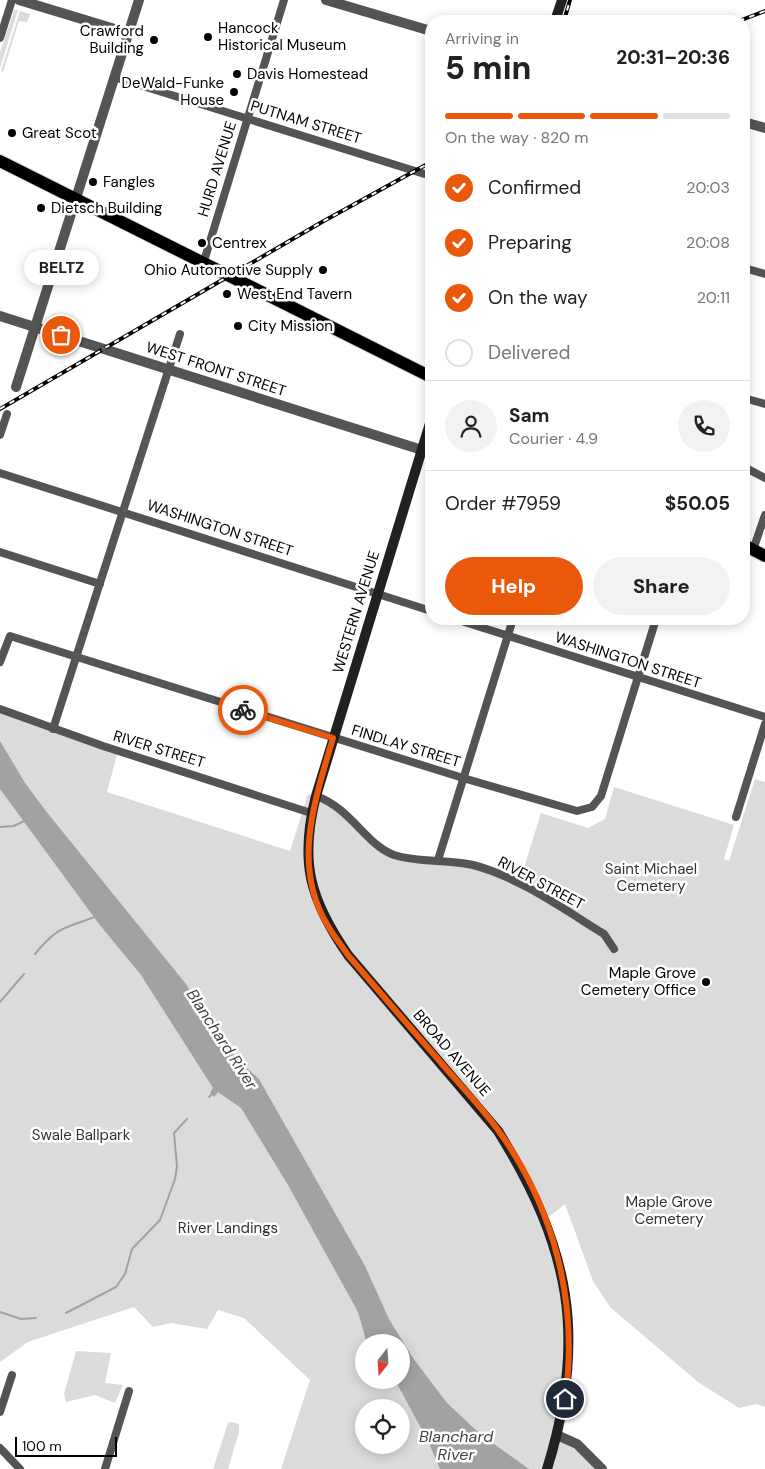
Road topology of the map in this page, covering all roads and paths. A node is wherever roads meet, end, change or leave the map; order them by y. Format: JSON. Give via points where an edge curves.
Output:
{"nodes":[{"id":1,"x":12,"y":0,"type":"edge"},
{"id":2,"x":19,"y":0,"type":"edge"},
{"id":3,"x":139,"y":0,"type":"edge"},
{"id":4,"x":284,"y":0,"type":"edge"},
{"id":5,"x":326,"y":0,"type":"edge"},
{"id":6,"x":562,"y":0,"type":"edge"},
{"id":7,"x":557,"y":15,"type":"edge"},
{"id":8,"x":425,"y":29,"type":"edge"},
{"id":9,"x":128,"y":34,"type":"junction"},
{"id":10,"x":0,"y":38,"type":"edge"},
{"id":11,"x":114,"y":77,"type":"junction"},
{"id":12,"x":248,"y":119,"type":"junction"},
{"id":13,"x":750,"y":124,"type":"edge"},
{"id":14,"x":765,"y":128,"type":"edge"},
{"id":15,"x":0,"y":161,"type":"edge"},
{"id":16,"x":425,"y":174,"type":"edge"},
{"id":17,"x":76,"y":198,"type":"junction"},
{"id":18,"x":204,"y":261,"type":"junction"},
{"id":19,"x":750,"y":270,"type":"edge"},
{"id":20,"x":765,"y":274,"type":"edge"},
{"id":21,"x":0,"y":316,"type":"edge"},
{"id":22,"x":34,"y":327,"type":"junction"},
{"id":23,"x":180,"y":334,"type":"dead end"},
{"id":24,"x":170,"y":371,"type":"junction"},
{"id":25,"x":425,"y":374,"type":"edge"},
{"id":26,"x":16,"y":387,"type":"dead end"},
{"id":27,"x":750,"y":400,"type":"edge"},
{"id":28,"x":765,"y":404,"type":"edge"},
{"id":29,"x":7,"y":414,"type":"dead end"},
{"id":30,"x":0,"y":435,"type":"edge"},
{"id":31,"x":425,"y":440,"type":"edge"},
{"id":32,"x":422,"y":450,"type":"junction"},
{"id":33,"x":750,"y":470,"type":"edge"},
{"id":34,"x":0,"y":473,"type":"edge"},
{"id":35,"x":765,"y":478,"type":"edge"},
{"id":36,"x":125,"y":512,"type":"junction"},
{"id":37,"x":765,"y":515,"type":"edge"},
{"id":38,"x":750,"y":543,"type":"edge"},
{"id":39,"x":750,"y":548,"type":"edge"},
{"id":40,"x":0,"y":552,"type":"edge"},
{"id":41,"x":765,"y":556,"type":"edge"},
{"id":42,"x":100,"y":584,"type":"junction"},
{"id":43,"x":378,"y":594,"type":"junction"},
{"id":44,"x":425,"y":609,"type":"edge"},
{"id":45,"x":475,"y":625,"type":"edge"},
{"id":46,"x":511,"y":625,"type":"edge"},
{"id":47,"x":654,"y":625,"type":"edge"},
{"id":48,"x":508,"y":635,"type":"junction"},
{"id":49,"x":76,"y":656,"type":"junction"},
{"id":50,"x":0,"y":662,"type":"edge"},
{"id":51,"x":638,"y":678,"type":"junction"},
{"id":52,"x":0,"y":709,"type":"edge"},
{"id":53,"x":765,"y":717,"type":"edge"},
{"id":54,"x":765,"y":724,"type":"edge"},
{"id":55,"x":53,"y":729,"type":"junction"},
{"id":56,"x":333,"y":738,"type":"junction"},
{"id":57,"x":463,"y":778,"type":"junction"},
{"id":58,"x":316,"y":796,"type":"junction"},
{"id":59,"x":311,"y":813,"type":"junction"},
{"id":60,"x":736,"y":817,"type":"dead end"},
{"id":61,"x":438,"y":860,"type":"junction"},
{"id":62,"x":614,"y":949,"type":"dead end"},
{"id":63,"x":12,"y":1375,"type":"dead end"},
{"id":64,"x":129,"y":1391,"type":"dead end"},
{"id":65,"x":0,"y":1412,"type":"edge"},
{"id":66,"x":557,"y":1435,"type":"junction"},
{"id":67,"x":0,"y":1448,"type":"edge"},
{"id":68,"x":20,"y":1469,"type":"edge"},
{"id":69,"x":105,"y":1469,"type":"edge"},
{"id":70,"x":547,"y":1469,"type":"edge"},
{"id":71,"x":602,"y":1469,"type":"edge"}],
"edges":[{"from":1,"to":10,"type":"street"},
{"from":2,"to":9,"type":"street"},
{"from":3,"to":9,"type":"street"},
{"from":4,"to":12,"type":"street","name":"HURD AVENUE"},
{"from":5,"to":8,"type":"street"},
{"from":6,"to":7,"type":"main road"},
{"from":9,"to":11,"type":"street"},
{"from":11,"to":12,"type":"street","name":"PUTNAM STREET"},
{"from":11,"to":17,"type":"street"},
{"from":12,"to":16,"type":"street","name":"PUTNAM STREET"},
{"from":12,"to":18,"type":"street","name":"HURD AVENUE"},
{"from":13,"to":14,"type":"street"},
{"from":15,"to":17,"type":"highway"},
{"from":17,"to":18,"type":"highway"},
{"from":17,"to":22,"type":"street"},
{"from":18,"to":25,"type":"highway"},
{"from":19,"to":20,"type":"street"},
{"from":21,"to":22,"type":"street","name":"WEST FRONT STREET"},
{"from":22,"to":24,"type":"street","name":"WEST FRONT STREET"},
{"from":22,"to":26,"type":"street"},
{"from":23,"to":24,"type":"street"},
{"from":24,"to":32,"type":"street","name":"WEST FRONT STREET"},
{"from":24,"to":36,"type":"street"},
{"from":27,"to":28,"type":"street"},
{"from":29,"to":30,"type":"street"},
{"from":31,"to":32,"type":"main road","name":"WESTERN AVENUE"},
{"from":32,"to":43,"type":"main road","name":"WESTERN AVENUE"},
{"from":33,"to":35,"type":"street"},
{"from":34,"to":36,"type":"street","name":"WASHINGTON STREET"},
{"from":36,"to":42,"type":"street"},
{"from":36,"to":43,"type":"street","name":"WASHINGTON STREET"},
{"from":37,"to":38,"type":"street"},
{"from":39,"to":41,"type":"highway"},
{"from":40,"to":42,"type":"street"},
{"from":42,"to":49,"type":"street"},
{"from":43,"to":44,"type":"street","name":"WASHINGTON STREET"},
{"from":43,"to":56,"type":"main road","name":"WESTERN AVENUE"},
{"from":45,"to":48,"type":"street","name":"WASHINGTON STREET"},
{"from":46,"to":48,"type":"street"},
{"from":47,"to":51,"type":"street"},
{"from":48,"to":51,"type":"street","name":"WASHINGTON STREET"},
{"from":48,"to":57,"type":"street"},
{"from":49,"to":50,"type":"street","name":"FINDLAY STREET","via":[[10,636]]},
{"from":49,"to":55,"type":"street"},
{"from":49,"to":56,"type":"street","name":"FINDLAY STREET"},
{"from":51,"to":53,"type":"street","name":"WASHINGTON STREET"},
{"from":51,"to":57,"type":"street","name":"FINDLAY STREET","via":[[601,796],[592,807],[582,811],[571,810]]},
{"from":52,"to":55,"type":"street","name":"RIVER STREET"},
{"from":54,"to":60,"type":"street"},
{"from":55,"to":59,"type":"street","name":"RIVER STREET"},
{"from":56,"to":57,"type":"street","name":"FINDLAY STREET"},
{"from":56,"to":58,"type":"main road","name":"WESTERN AVENUE"},
{"from":57,"to":61,"type":"street"},
{"from":58,"to":59,"type":"main road","name":"WESTERN AVENUE"},
{"from":58,"to":61,"type":"street","name":"RIVER STREET","via":[[333,803],[390,853]]},
{"from":59,"to":66,"type":"main road","name":"BROAD AVENUE","via":[[309,866],[317,902],[327,925],[348,955],[498,1131],[546,1219],[561,1272],[568,1333],[566,1389]]},
{"from":61,"to":62,"type":"street","name":"RIVER STREET","via":[[473,865],[518,884],[604,934]]},
{"from":63,"to":65,"type":"street"},
{"from":64,"to":69,"type":"street"},
{"from":66,"to":70,"type":"main road","name":"BROAD AVENUE"},
{"from":66,"to":71,"type":"street","via":[[577,1444]]},
{"from":67,"to":68,"type":"street"}]}
